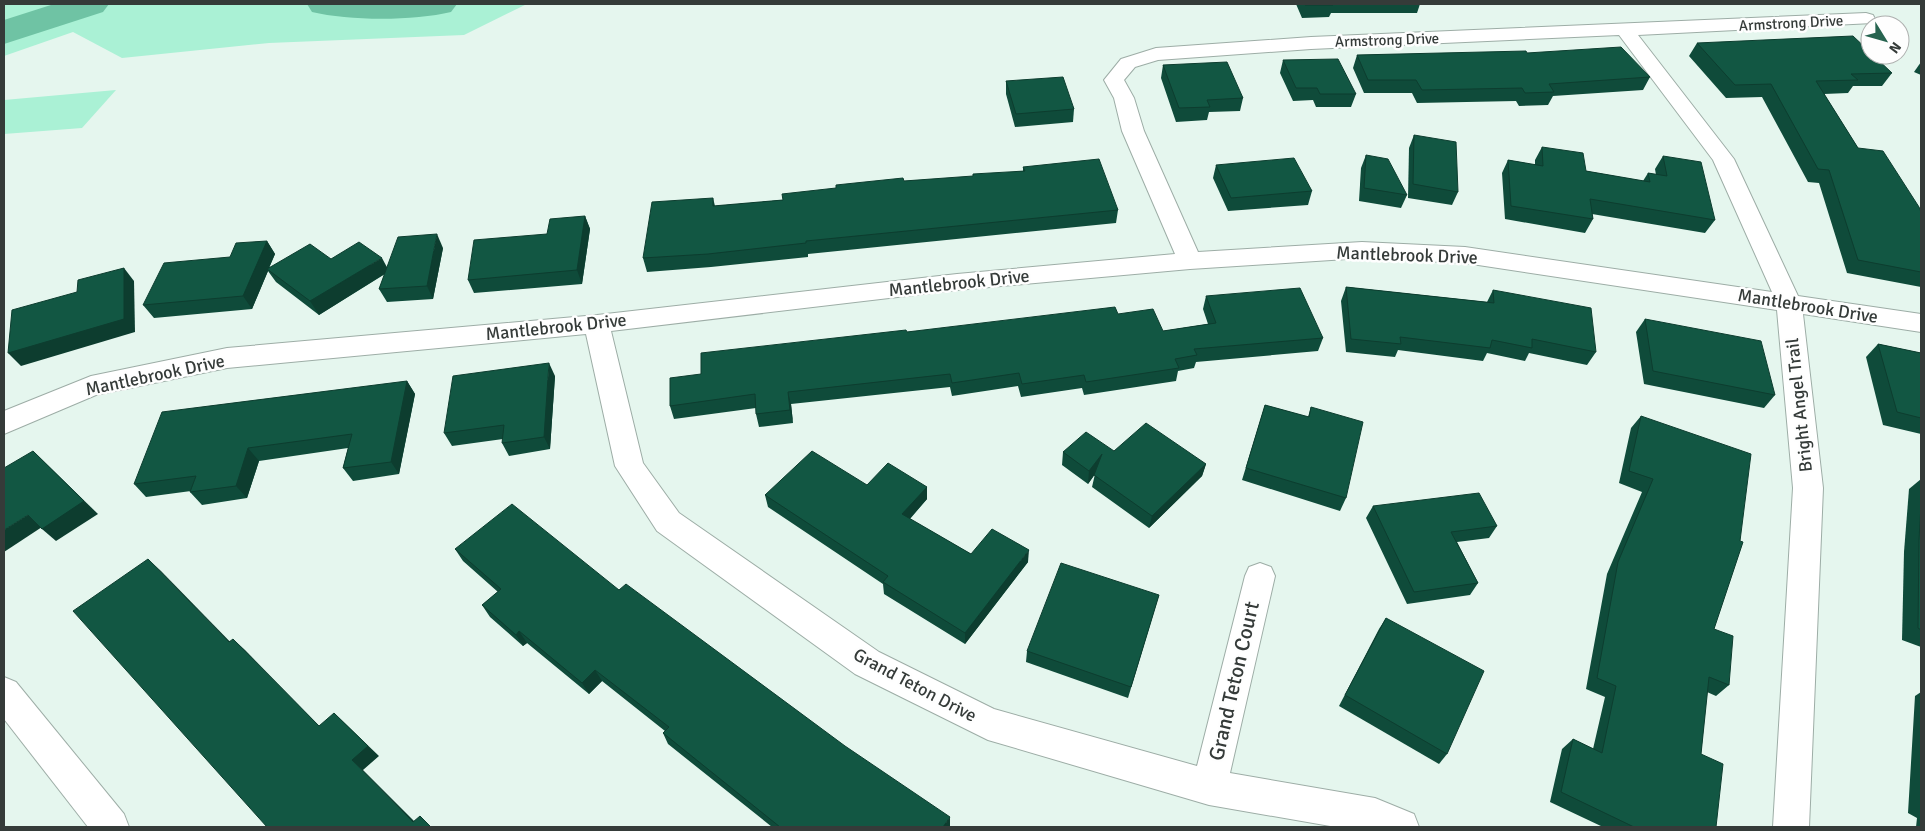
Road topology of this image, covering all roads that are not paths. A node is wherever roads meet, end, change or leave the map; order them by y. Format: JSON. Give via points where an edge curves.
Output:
{"nodes":[{"id":1,"x":1860,"y":19,"type":"edge"},
{"id":2,"x":1625,"y":30,"type":"junction"},
{"id":3,"x":1190,"y":261,"type":"junction"},
{"id":4,"x":1789,"y":302,"type":"junction"},
{"id":5,"x":1921,"y":323,"type":"edge"},
{"id":6,"x":597,"y":324,"type":"junction"},
{"id":7,"x":4,"y":422,"type":"edge"},
{"id":8,"x":1260,"y":576,"type":"dead end"},
{"id":9,"x":4,"y":693,"type":"edge"},
{"id":10,"x":1209,"y":787,"type":"junction"},
{"id":11,"x":111,"y":827,"type":"edge"},
{"id":12,"x":1401,"y":827,"type":"edge"},
{"id":13,"x":1791,"y":827,"type":"edge"}],
"edges":[{"from":1,"to":2,"type":"street","name":"Armstrong Drive"},
{"from":2,"to":3,"type":"street","name":"Armstrong Drive","via":[[1301,44],[1156,54],[1128,63],[1114,80]]},
{"from":2,"to":4,"type":"street","name":"Bright Angel Trail","via":[[1723,159]]},
{"from":3,"to":4,"type":"street","name":"Mantlebrook Drive","via":[[1362,250],[1465,255]]},
{"from":3,"to":6,"type":"street","name":"Mantlebrook Drive","via":[[957,282]]},
{"from":4,"to":5,"type":"street","name":"Mantlebrook Drive"},
{"from":4,"to":13,"type":"street","name":"Bright Angel Trail","via":[[1808,488]]},
{"from":6,"to":7,"type":"street","name":"Mantlebrook Drive","via":[[227,358],[91,386]]},
{"from":6,"to":10,"type":"street","name":"Grand Teton Drive","via":[[629,466],[668,522],[867,663],[988,724]]},
{"from":8,"to":10,"type":"street","name":"Grand Teton Court"},
{"from":9,"to":11,"type":"street"},
{"from":10,"to":12,"type":"street","name":"Grand Teton Drive","via":[[1376,816]]}]}
